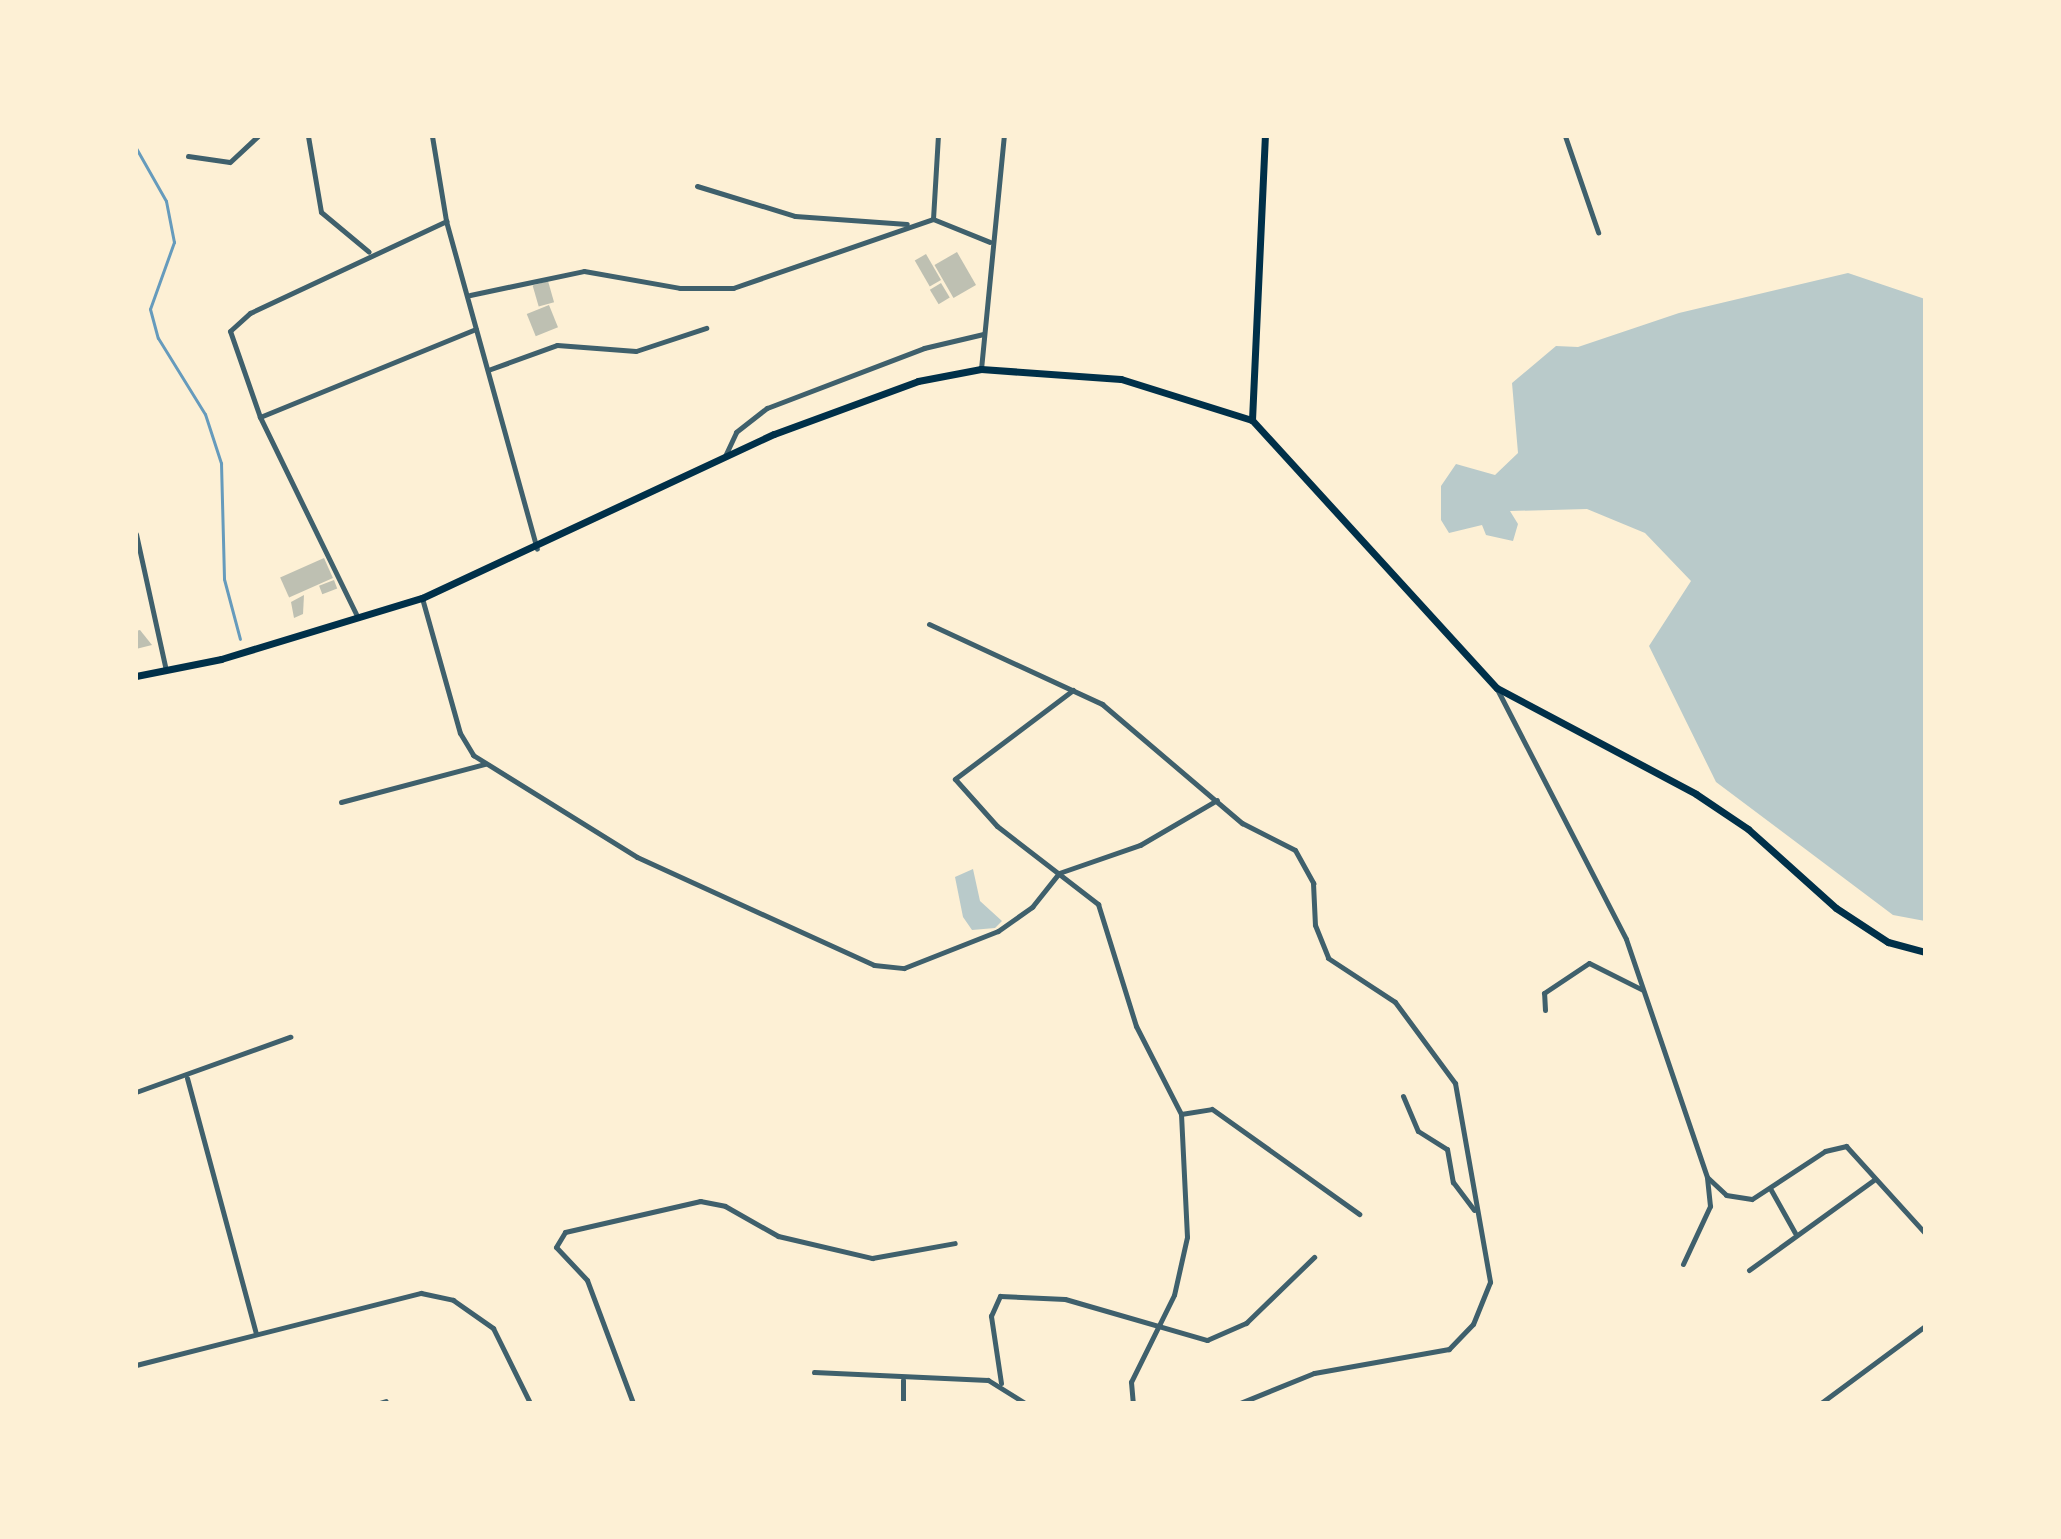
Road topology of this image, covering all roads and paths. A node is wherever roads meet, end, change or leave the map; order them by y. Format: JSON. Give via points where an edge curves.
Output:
{"nodes":[{"id":1,"x":258,"y":136,"type":"edge"},
{"id":2,"x":308,"y":136,"type":"edge"},
{"id":3,"x":432,"y":136,"type":"edge"},
{"id":4,"x":938,"y":136,"type":"edge"},
{"id":5,"x":1004,"y":136,"type":"edge"},
{"id":6,"x":1265,"y":136,"type":"edge"},
{"id":7,"x":1565,"y":136,"type":"edge"},
{"id":8,"x":188,"y":156,"type":"dead end"},
{"id":9,"x":697,"y":186,"type":"dead end"},
{"id":10,"x":933,"y":219,"type":"junction"},
{"id":11,"x":446,"y":221,"type":"junction"},
{"id":12,"x":912,"y":225,"type":"junction"},
{"id":13,"x":1598,"y":232,"type":"dead end"},
{"id":14,"x":990,"y":242,"type":"junction"},
{"id":15,"x":370,"y":253,"type":"junction"},
{"id":16,"x":470,"y":295,"type":"junction"},
{"id":17,"x":706,"y":328,"type":"dead end"},
{"id":18,"x":476,"y":329,"type":"junction"},
{"id":19,"x":983,"y":334,"type":"junction"},
{"id":20,"x":981,"y":369,"type":"junction"},
{"id":21,"x":488,"y":370,"type":"junction"},
{"id":22,"x":260,"y":417,"type":"junction"},
{"id":23,"x":1252,"y":420,"type":"junction"},
{"id":24,"x":724,"y":456,"type":"junction"},
{"id":25,"x":136,"y":534,"type":"edge"},
{"id":26,"x":537,"y":549,"type":"junction"},
{"id":27,"x":422,"y":598,"type":"junction"},
{"id":28,"x":359,"y":618,"type":"junction"},
{"id":29,"x":929,"y":624,"type":"dead end"},
{"id":30,"x":166,"y":671,"type":"junction"},
{"id":31,"x":136,"y":676,"type":"edge"},
{"id":32,"x":1497,"y":688,"type":"junction"},
{"id":33,"x":1073,"y":690,"type":"junction"},
{"id":34,"x":486,"y":764,"type":"junction"},
{"id":35,"x":1217,"y":800,"type":"junction"},
{"id":36,"x":341,"y":802,"type":"dead end"},
{"id":37,"x":1059,"y":873,"type":"junction"},
{"id":38,"x":1925,"y":952,"type":"edge"},
{"id":39,"x":1644,"y":990,"type":"junction"},
{"id":40,"x":1545,"y":1010,"type":"dead end"},
{"id":41,"x":290,"y":1037,"type":"dead end"},
{"id":42,"x":187,"y":1078,"type":"junction"},
{"id":43,"x":136,"y":1092,"type":"edge"},
{"id":44,"x":1403,"y":1096,"type":"dead end"},
{"id":45,"x":1181,"y":1114,"type":"junction"},
{"id":46,"x":1707,"y":1177,"type":"junction"},
{"id":47,"x":1875,"y":1179,"type":"junction"},
{"id":48,"x":1771,"y":1190,"type":"junction"},
{"id":49,"x":1474,"y":1211,"type":"junction"},
{"id":50,"x":1359,"y":1214,"type":"dead end"},
{"id":51,"x":1795,"y":1233,"type":"junction"},
{"id":52,"x":1925,"y":1233,"type":"edge"},
{"id":53,"x":955,"y":1243,"type":"dead end"},
{"id":54,"x":1314,"y":1257,"type":"dead end"},
{"id":55,"x":1683,"y":1264,"type":"dead end"},
{"id":56,"x":1749,"y":1270,"type":"dead end"},
{"id":57,"x":1925,"y":1326,"type":"edge"},
{"id":58,"x":1157,"y":1328,"type":"junction"},
{"id":59,"x":256,"y":1333,"type":"junction"},
{"id":60,"x":137,"y":1363,"type":"edge"},
{"id":61,"x":814,"y":1372,"type":"dead end"},
{"id":62,"x":903,"y":1380,"type":"junction"},
{"id":63,"x":1001,"y":1383,"type":"junction"},
{"id":64,"x":530,"y":1403,"type":"edge"},
{"id":65,"x":633,"y":1403,"type":"edge"},
{"id":66,"x":903,"y":1403,"type":"edge"},
{"id":67,"x":1025,"y":1403,"type":"edge"},
{"id":68,"x":1133,"y":1403,"type":"edge"},
{"id":69,"x":1240,"y":1403,"type":"edge"},
{"id":70,"x":1821,"y":1403,"type":"edge"}],
"edges":[{"from":1,"to":8,"type":"street","via":[[230,162]]},
{"from":2,"to":15,"type":"street","via":[[321,212]]},
{"from":3,"to":11,"type":"street"},
{"from":4,"to":10,"type":"street"},
{"from":5,"to":14,"type":"street"},
{"from":6,"to":23,"type":"main road"},
{"from":7,"to":13,"type":"street"},
{"from":9,"to":12,"type":"street","via":[[795,216]]},
{"from":10,"to":12,"type":"street"},
{"from":10,"to":14,"type":"street"},
{"from":11,"to":15,"type":"street"},
{"from":11,"to":16,"type":"street"},
{"from":12,"to":16,"type":"street","via":[[733,288],[680,288],[584,271]]},
{"from":14,"to":19,"type":"street"},
{"from":15,"to":22,"type":"street","via":[[235,323],[230,340]]},
{"from":16,"to":18,"type":"street"},
{"from":17,"to":21,"type":"street","via":[[636,351],[557,345]]},
{"from":18,"to":21,"type":"street"},
{"from":18,"to":22,"type":"street"},
{"from":19,"to":20,"type":"street"},
{"from":19,"to":24,"type":"street","via":[[924,348],[767,408],[736,432]]},
{"from":20,"to":23,"type":"main road","via":[[1121,379]]},
{"from":20,"to":24,"type":"main road","via":[[907,385]]},
{"from":21,"to":26,"type":"street"},
{"from":22,"to":28,"type":"street"},
{"from":23,"to":32,"type":"main road"},
{"from":24,"to":26,"type":"main road"},
{"from":25,"to":30,"type":"street"},
{"from":26,"to":27,"type":"main road"},
{"from":27,"to":28,"type":"main road"},
{"from":27,"to":34,"type":"street","via":[[460,733]]},
{"from":28,"to":30,"type":"main road"},
{"from":29,"to":33,"type":"street"},
{"from":30,"to":31,"type":"main road"},
{"from":32,"to":38,"type":"main road","via":[[1696,794],[1748,829],[1836,908],[1888,942]]},
{"from":32,"to":39,"type":"street","via":[[1626,939]]},
{"from":33,"to":35,"type":"street","via":[[1129,725]]},
{"from":33,"to":37,"type":"street","via":[[955,779],[997,826]]},
{"from":34,"to":36,"type":"street"},
{"from":34,"to":37,"type":"street","via":[[637,857],[887,968],[929,961],[1016,922]]},
{"from":35,"to":37,"type":"street","via":[[1140,845]]},
{"from":35,"to":49,"type":"street","via":[[1254,832],[1301,855],[1328,958],[1395,1002],[1455,1083],[1472,1154]]},
{"from":37,"to":45,"type":"street","via":[[1107,920],[1136,1026]]},
{"from":39,"to":40,"type":"street","via":[[1589,963],[1544,993]]},
{"from":39,"to":46,"type":"street"},
{"from":41,"to":42,"type":"street"},
{"from":42,"to":43,"type":"street"},
{"from":42,"to":59,"type":"street"},
{"from":44,"to":49,"type":"street","via":[[1418,1131],[1447,1149],[1453,1182]]},
{"from":45,"to":50,"type":"street","via":[[1212,1109]]},
{"from":45,"to":58,"type":"street","via":[[1187,1237],[1174,1295]]},
{"from":46,"to":48,"type":"street","via":[[1735,1199]]},
{"from":46,"to":55,"type":"street","via":[[1710,1206]]},
{"from":47,"to":48,"type":"street","via":[[1852,1150],[1837,1145]]},
{"from":47,"to":51,"type":"street"},
{"from":47,"to":52,"type":"street"},
{"from":48,"to":51,"type":"street"},
{"from":49,"to":69,"type":"street","via":[[1490,1282],[1456,1345],[1314,1373]]},
{"from":51,"to":56,"type":"street"},
{"from":53,"to":65,"type":"street","via":[[872,1258],[778,1236],[725,1206],[700,1201],[565,1232],[556,1247],[587,1280]]},
{"from":54,"to":58,"type":"street","via":[[1233,1332],[1197,1340]]},
{"from":57,"to":70,"type":"street"},
{"from":58,"to":63,"type":"street","via":[[1065,1299],[1000,1296],[991,1316]]},
{"from":58,"to":68,"type":"street","via":[[1131,1382]]},
{"from":59,"to":60,"type":"street"},
{"from":59,"to":64,"type":"street","via":[[406,1294],[438,1295],[493,1328]]},
{"from":61,"to":62,"type":"street"},
{"from":62,"to":63,"type":"street"},
{"from":62,"to":66,"type":"street"},
{"from":63,"to":67,"type":"street"}]}
